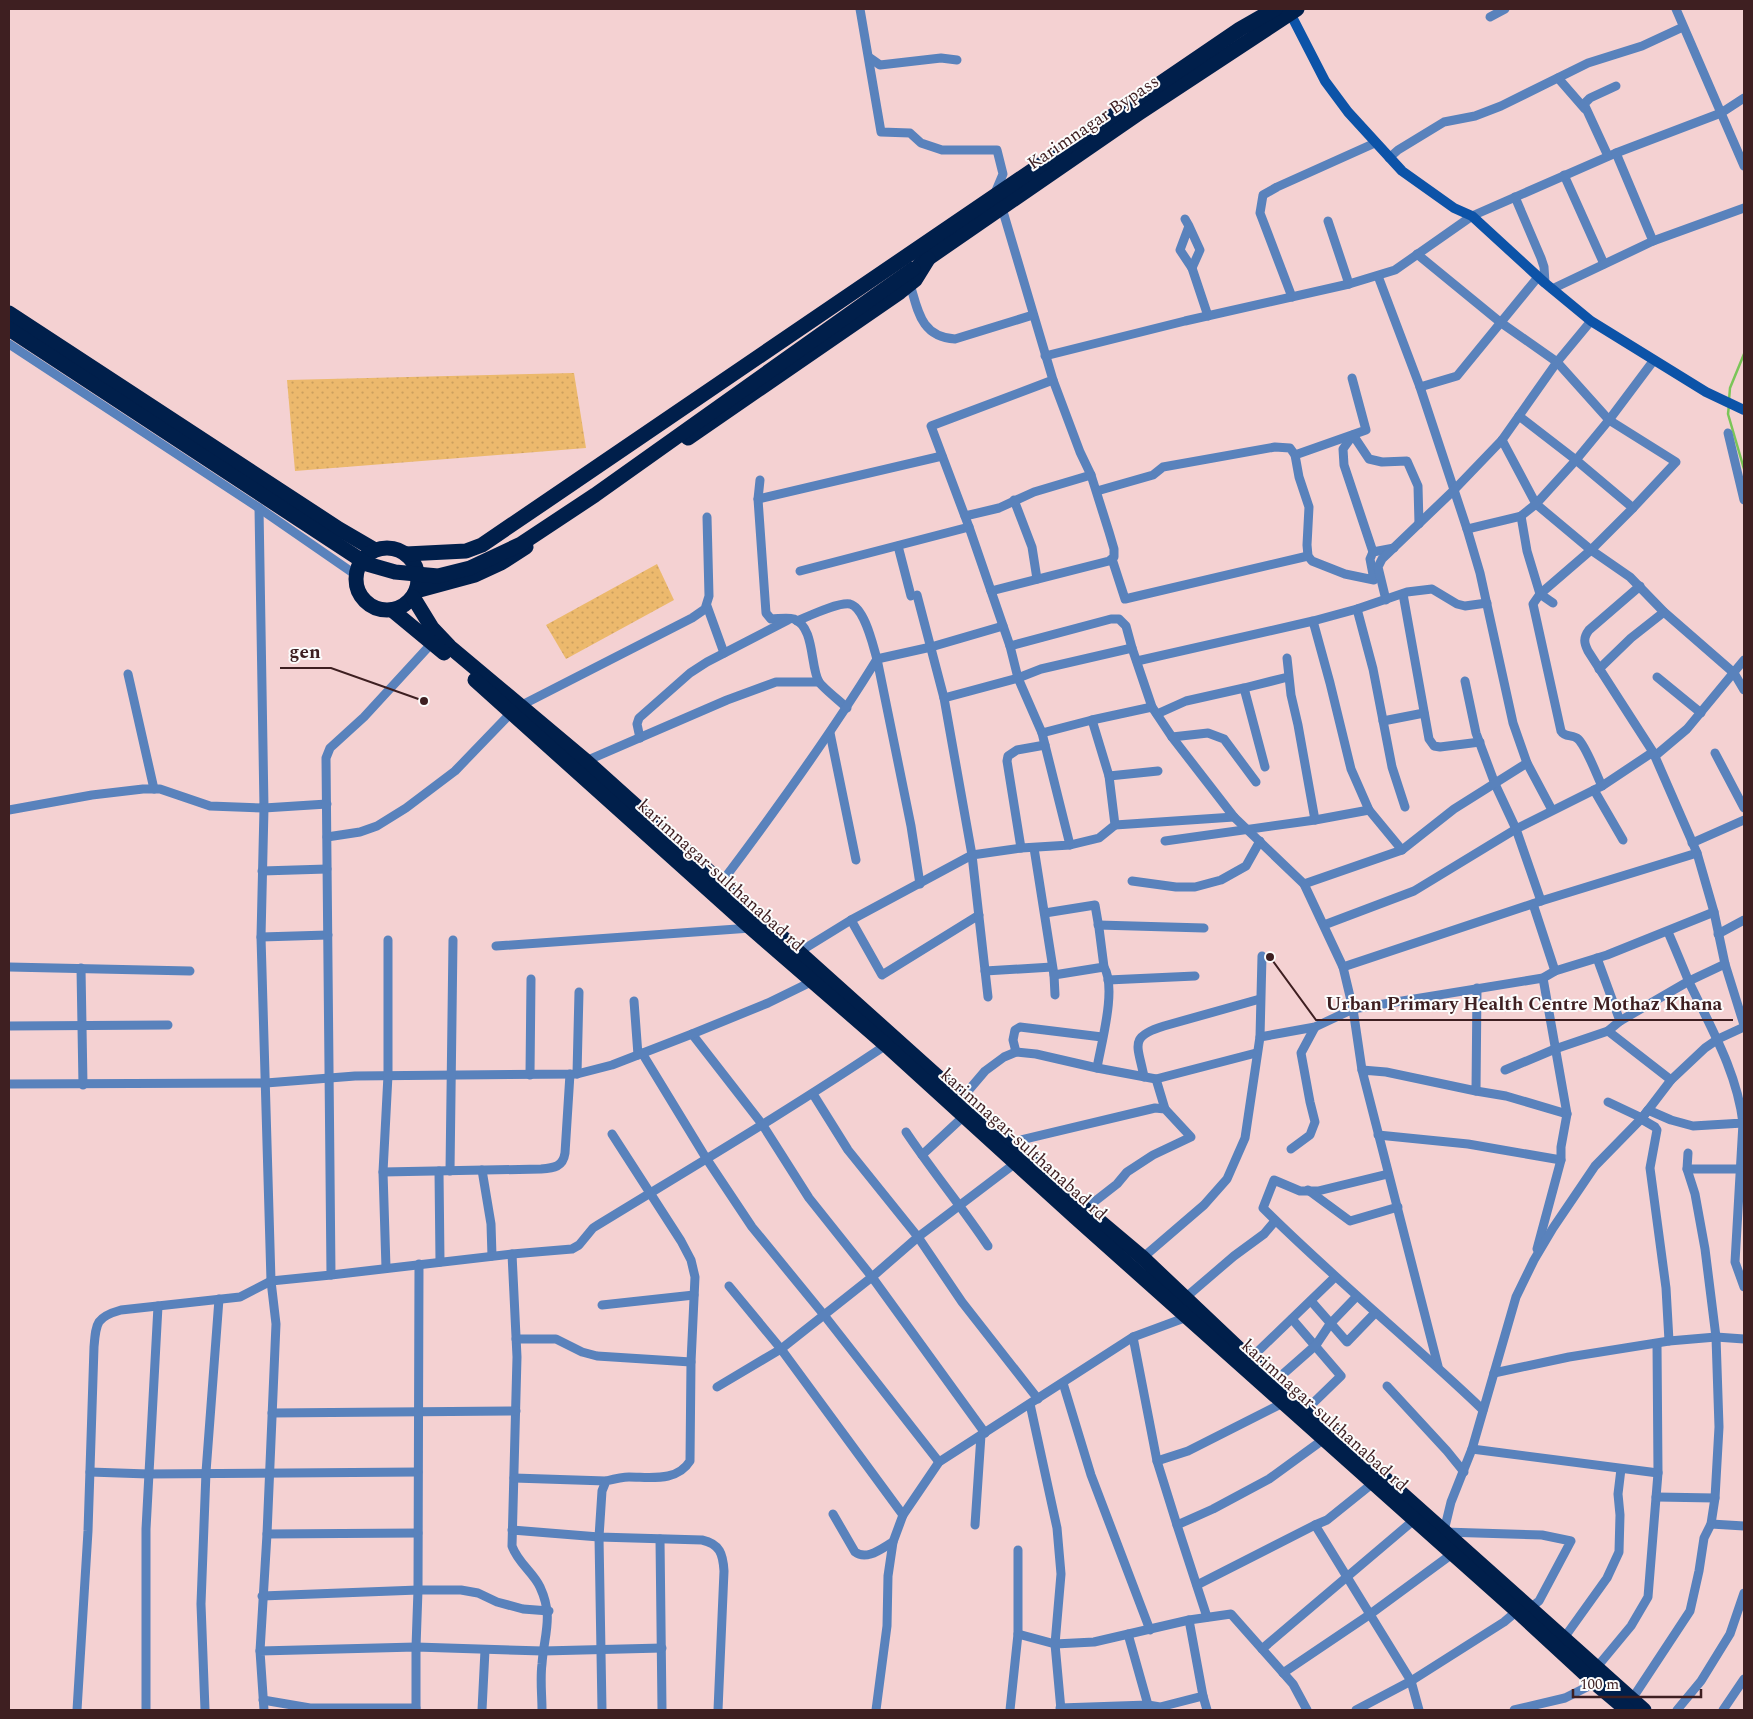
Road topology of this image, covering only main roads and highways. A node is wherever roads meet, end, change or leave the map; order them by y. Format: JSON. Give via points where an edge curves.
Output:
{"nodes":[{"id":1,"x":1292,"y":10,"type":"edge"},
{"id":2,"x":1271,"y":11,"type":"edge"},
{"id":3,"x":998,"y":202,"type":"junction"},
{"id":4,"x":911,"y":277,"type":"junction"},
{"id":5,"x":9,"y":313,"type":"edge"},
{"id":6,"x":9,"y":328,"type":"edge"},
{"id":7,"x":375,"y":550,"type":"junction"},
{"id":8,"x":406,"y":554,"type":"junction"},
{"id":9,"x":414,"y":594,"type":"junction"},
{"id":10,"x":392,"y":610,"type":"junction"},
{"id":11,"x":516,"y":710,"type":"junction"},
{"id":12,"x":1021,"y":1159,"type":"junction"},
{"id":13,"x":1138,"y":1262,"type":"junction"},
{"id":14,"x":1446,"y":1544,"type":"junction"},
{"id":15,"x":1523,"y":1610,"type":"junction"},
{"id":16,"x":1628,"y":1707,"type":"edge"},
{"id":17,"x":1644,"y":1710,"type":"edge"}],
"edges":[{"from":1,"to":3,"type":"highway","name":"Karimnagar Bypass","via":[[1139,113]]},
{"from":2,"to":3,"type":"highway","via":[[1240,29]]},
{"from":3,"to":4,"type":"highway","name":"Karimnagar Bypass","via":[[928,259]]},
{"from":3,"to":8,"type":"highway","via":[[907,257],[482,545],[466,552]]},
{"from":4,"to":6,"type":"highway","bridge":true,"via":[[521,544],[470,568],[438,576],[395,572],[367,564]]},
{"from":4,"to":9,"type":"highway","via":[[900,292],[501,563],[475,575]]},
{"from":5,"to":7,"type":"highway"},
{"from":7,"to":8,"type":"highway","via":[[388,548]]},
{"from":7,"to":10,"type":"highway","via":[[364,558],[358,568],[357,587],[368,603],[379,609]]},
{"from":8,"to":9,"type":"highway","via":[[418,571]]},
{"from":9,"to":10,"type":"highway","via":[[404,606]]},
{"from":9,"to":11,"type":"highway","via":[[432,628]]},
{"from":10,"to":11,"type":"highway","name":"karimnagar-sulthanabad rd"},
{"from":11,"to":12,"type":"highway","name":"karimnagar-sulthanabad rd","via":[[751,928],[964,1116]]},
{"from":11,"to":12,"type":"highway","via":[[586,761],[1012,1142]]},
{"from":12,"to":13,"type":"highway","name":"karimnagar-sulthanabad rd"},
{"from":12,"to":13,"type":"highway","via":[[1085,1209]]},
{"from":13,"to":14,"type":"highway","via":[[1185,1298],[1307,1409]]},
{"from":13,"to":14,"type":"highway","name":"karimnagar-sulthanabad rd","via":[[1187,1316],[1414,1520]]},
{"from":14,"to":15,"type":"highway","name":"karimnagar-sulthanabad rd"},
{"from":14,"to":15,"type":"highway"},
{"from":15,"to":16,"type":"highway","name":"karimnagar-sulthanabad rd","via":[[1595,1683]]},
{"from":15,"to":16,"type":"highway","via":[[1564,1638],[1597,1668]]},
{"from":16,"to":17,"type":"highway"}]}
